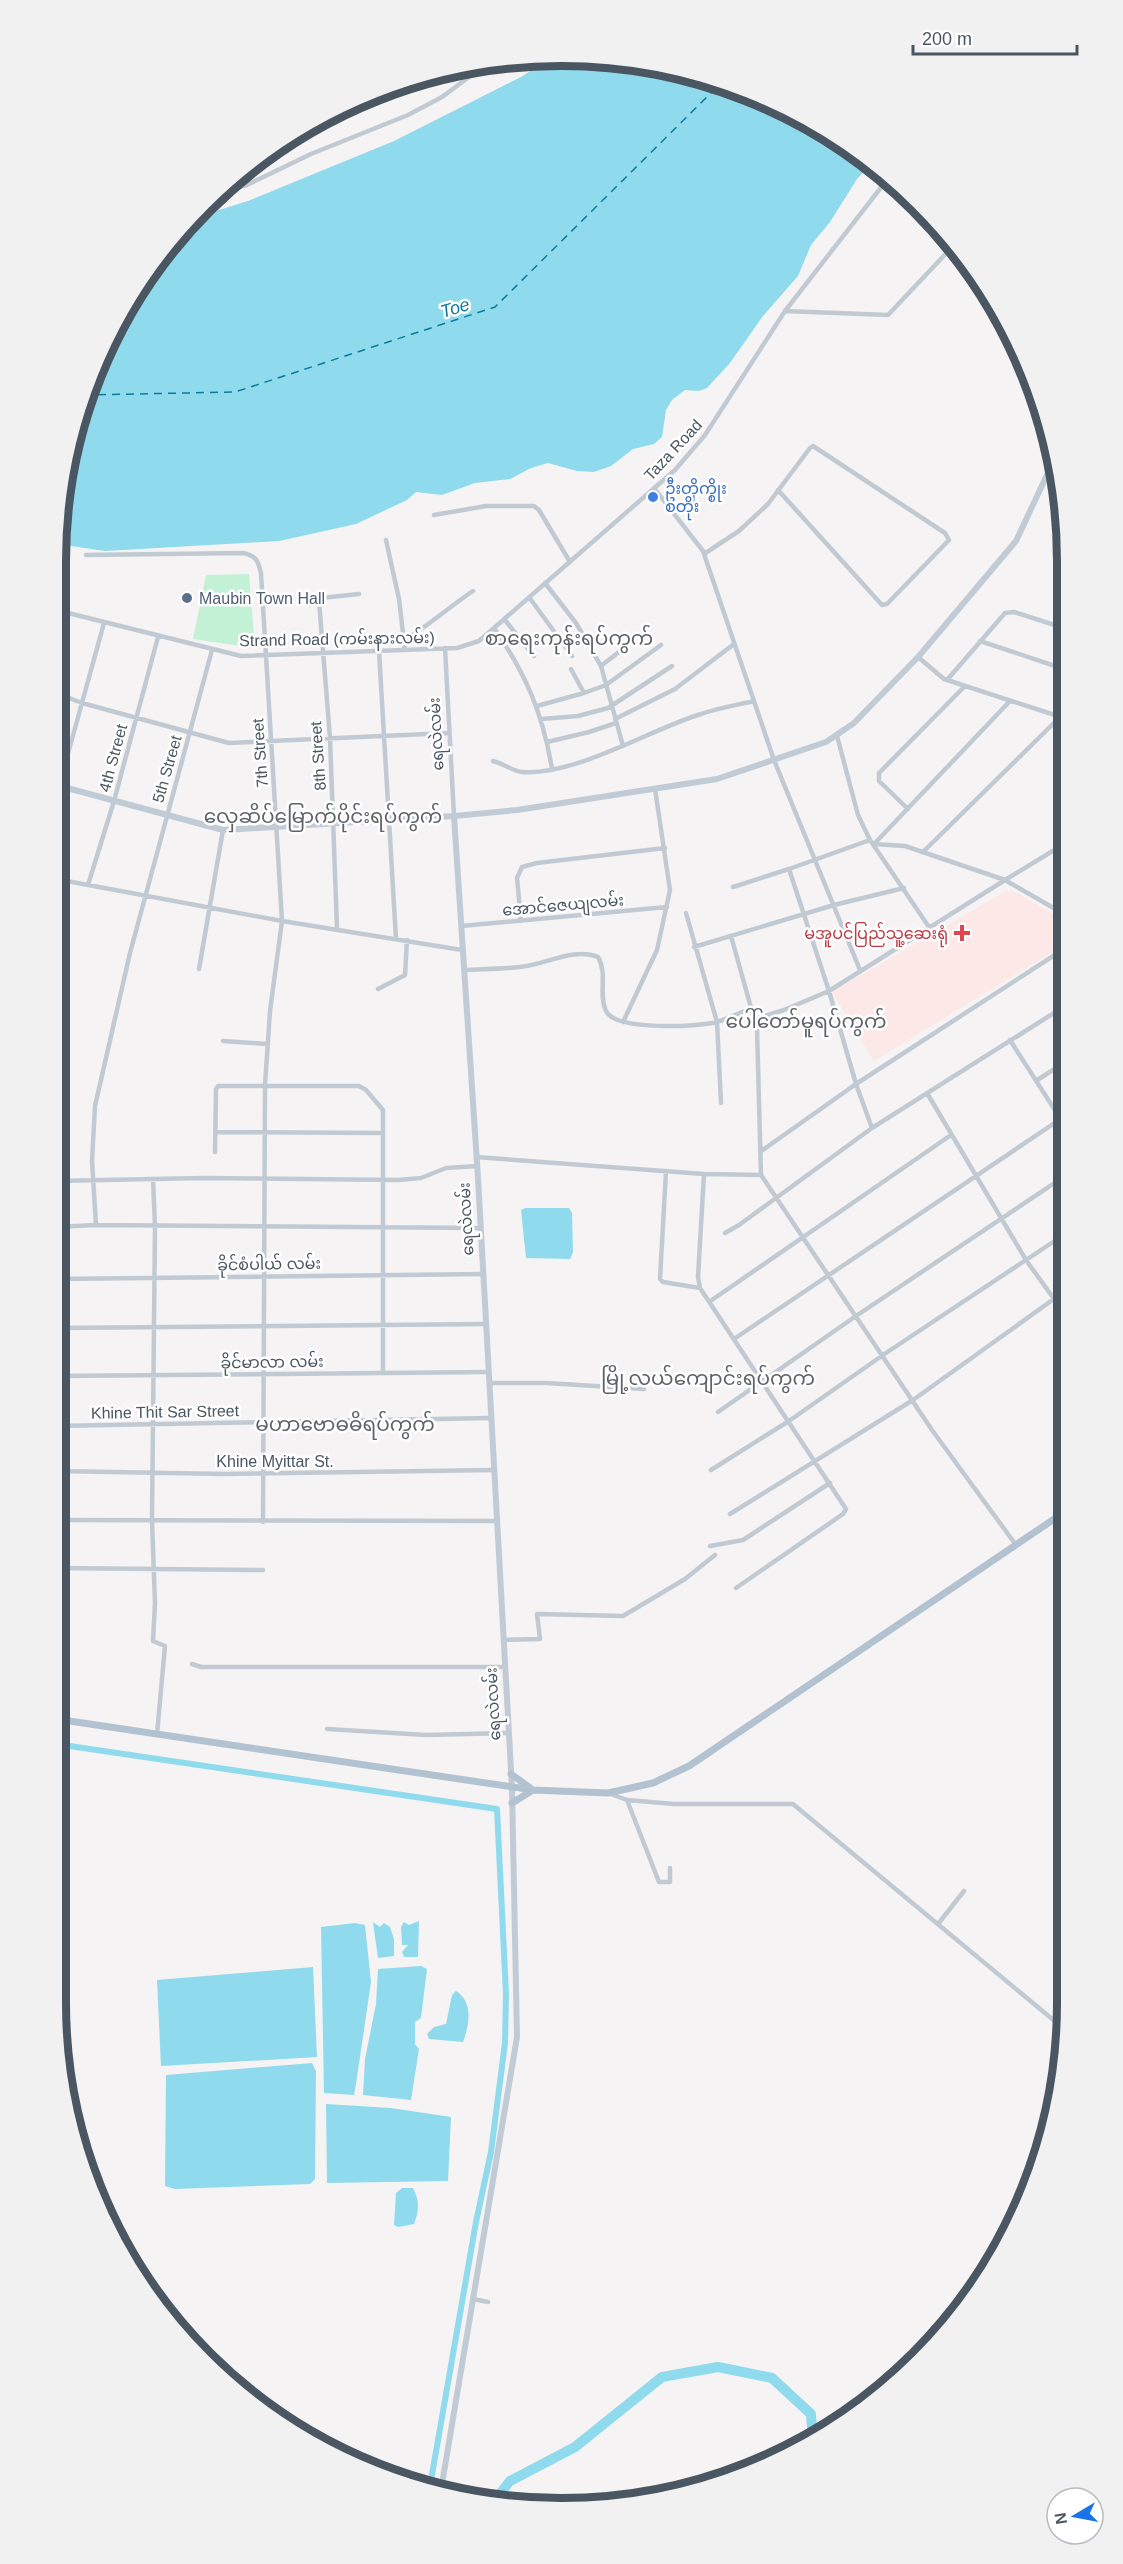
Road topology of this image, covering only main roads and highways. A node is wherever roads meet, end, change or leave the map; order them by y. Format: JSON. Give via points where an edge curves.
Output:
{"nodes":[{"id":1,"x":1048,"y":472,"type":"edge"},
{"id":2,"x":66,"y":788,"type":"edge"},
{"id":3,"x":454,"y":816,"type":"junction"},
{"id":4,"x":1057,"y":1517,"type":"edge"},
{"id":5,"x":66,"y":1720,"type":"edge"},
{"id":6,"x":511,"y":1774,"type":"junction"},
{"id":7,"x":512,"y":1788,"type":"junction"},
{"id":8,"x":532,"y":1790,"type":"junction"},
{"id":9,"x":512,"y":1803,"type":"junction"},
{"id":10,"x":442,"y":2483,"type":"edge"}],
"edges":[{"from":1,"to":3,"type":"main road","via":[[1016,542],[918,657],[837,736],[717,779]]},
{"from":2,"to":3,"type":"main road","via":[[224,830]]},
{"from":3,"to":6,"type":"main road","name":"ရေလဲလမ်း"},
{"from":4,"to":8,"type":"main road","via":[[689,1767],[653,1783],[608,1793]]},
{"from":5,"to":7,"type":"main road"},
{"from":6,"to":7,"type":"main road","name":"ရေလဲလမ်း"},
{"from":6,"to":8,"type":"main road"},
{"from":7,"to":8,"type":"main road"},
{"from":7,"to":9,"type":"main road","name":"ရေလဲလမ်း"},
{"from":8,"to":9,"type":"main road"},
{"from":9,"to":10,"type":"main road","name":"ရေလဲလမ်း","via":[[517,2037]]}]}
